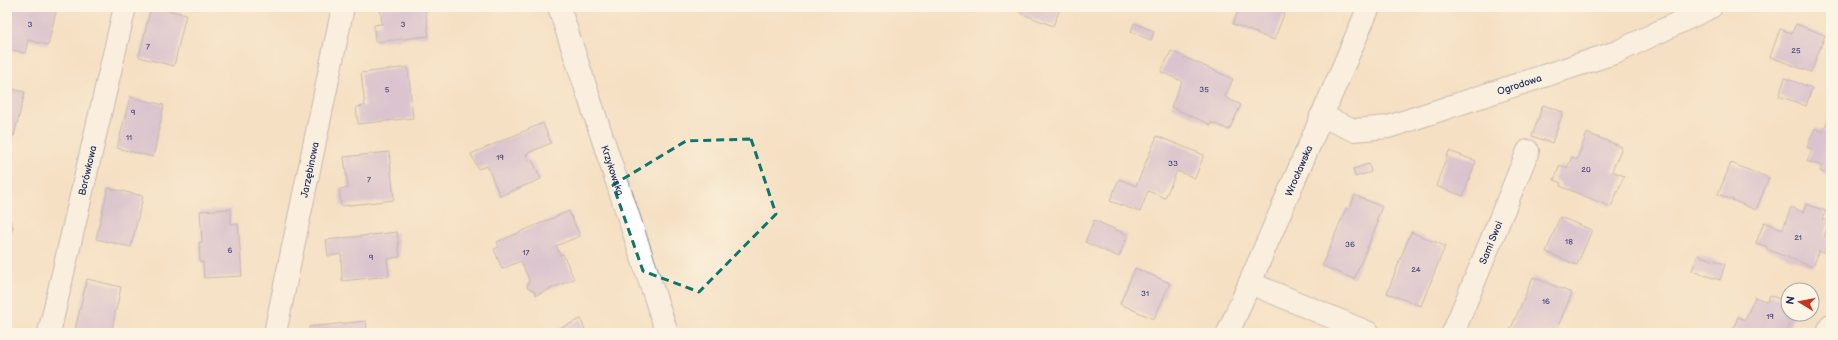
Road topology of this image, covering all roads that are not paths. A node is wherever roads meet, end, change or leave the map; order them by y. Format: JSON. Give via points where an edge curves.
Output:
{"nodes":[{"id":1,"x":125,"y":7,"type":"edge"},
{"id":2,"x":344,"y":7,"type":"edge"},
{"id":3,"x":559,"y":7,"type":"edge"},
{"id":4,"x":1369,"y":7,"type":"edge"},
{"id":5,"x":1710,"y":7,"type":"edge"},
{"id":6,"x":1322,"y":116,"type":"junction"},
{"id":7,"x":1528,"y":152,"type":"dead end"},
{"id":8,"x":1250,"y":283,"type":"junction"},
{"id":9,"x":1831,"y":325,"type":"edge"},
{"id":10,"x":49,"y":333,"type":"edge"},
{"id":11,"x":275,"y":333,"type":"edge"},
{"id":12,"x":667,"y":333,"type":"edge"},
{"id":13,"x":1228,"y":333,"type":"edge"},
{"id":14,"x":1369,"y":333,"type":"edge"},
{"id":15,"x":1453,"y":333,"type":"edge"},
{"id":16,"x":1828,"y":333,"type":"edge"}],
"edges":[{"from":1,"to":10,"type":"street","name":"Borówkowa"},
{"from":2,"to":11,"type":"street","name":"Jarzębinowa"},
{"from":3,"to":12,"type":"street","name":"Krzykowska"},
{"from":4,"to":6,"type":"street","name":"Wrocławska"},
{"from":5,"to":6,"type":"street","name":"Ogrodowa","via":[[1617,52],[1388,127],[1354,130]]},
{"from":6,"to":8,"type":"street","name":"Wrocławska"},
{"from":7,"to":15,"type":"street","name":"Sami Swoi"},
{"from":8,"to":13,"type":"street","name":"Wrocławska"},
{"from":8,"to":14,"type":"street"},
{"from":9,"to":16,"type":"street"}]}
